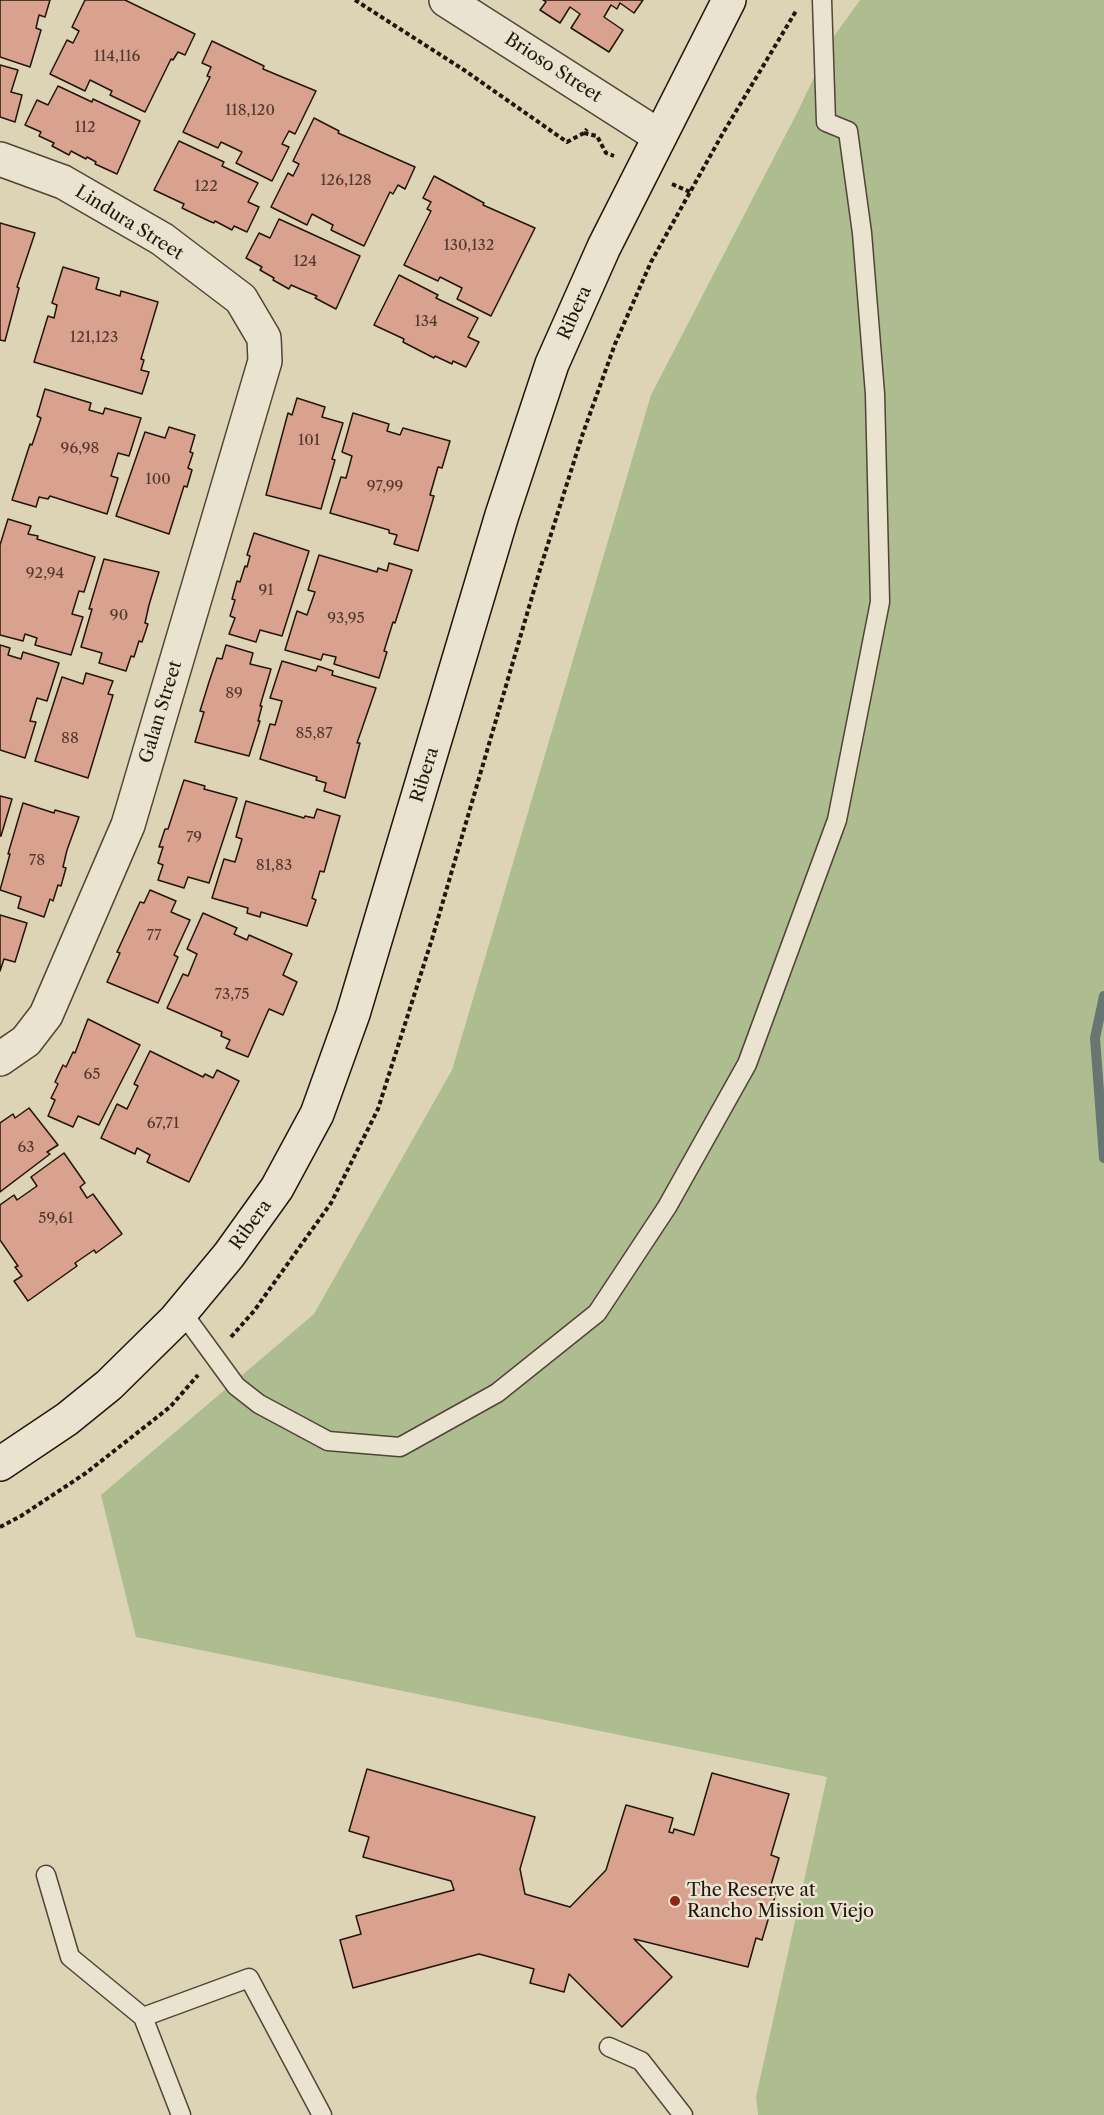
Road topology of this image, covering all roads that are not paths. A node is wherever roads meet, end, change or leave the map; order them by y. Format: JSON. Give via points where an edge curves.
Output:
{"nodes":[{"id":1,"x":446,"y":0,"type":"edge"},
{"id":2,"x":729,"y":0,"type":"edge"},
{"id":3,"x":822,"y":0,"type":"edge"},
{"id":4,"x":659,"y":136,"type":"junction"},
{"id":5,"x":0,"y":159,"type":"edge"},
{"id":6,"x":264,"y":338,"type":"joint"},
{"id":7,"x":0,"y":1059,"type":"edge"},
{"id":8,"x":182,"y":1312,"type":"junction"},
{"id":9,"x":0,"y":1464,"type":"edge"},
{"id":10,"x":46,"y":1875,"type":"dead end"},
{"id":11,"x":143,"y":2017,"type":"junction"},
{"id":12,"x":609,"y":2047,"type":"dead end"},
{"id":13,"x":182,"y":2115,"type":"edge"},
{"id":14,"x":322,"y":2115,"type":"edge"},
{"id":15,"x":683,"y":2115,"type":"edge"}],
"edges":[{"from":1,"to":4,"type":"street","name":"Brioso Street"},
{"from":2,"to":4,"type":"street","name":"Ribera"},
{"from":3,"to":8,"type":"lane","via":[[826,122],[848,131],[862,233],[875,394],[880,602],[837,820],[747,1065],[667,1207],[597,1313],[497,1393],[400,1447],[328,1440],[259,1404],[236,1386]]},
{"from":4,"to":8,"type":"street","name":"Ribera","via":[[552,364],[502,515],[353,1014],[317,1114],[278,1188]]},
{"from":5,"to":6,"type":"street","name":"Lindura Street","via":[[63,182],[162,239],[241,299]]},
{"from":6,"to":7,"type":"street","name":"Galan Street","via":[[265,361],[128,825],[46,1015],[26,1041]]},
{"from":8,"to":9,"type":"street","name":"Ribera","via":[[109,1385]]},
{"from":10,"to":11,"type":"lane","via":[[70,1957]]},
{"from":11,"to":13,"type":"lane"},
{"from":11,"to":14,"type":"lane","via":[[249,1978]]},
{"from":12,"to":15,"type":"lane","via":[[641,2061]]}]}
